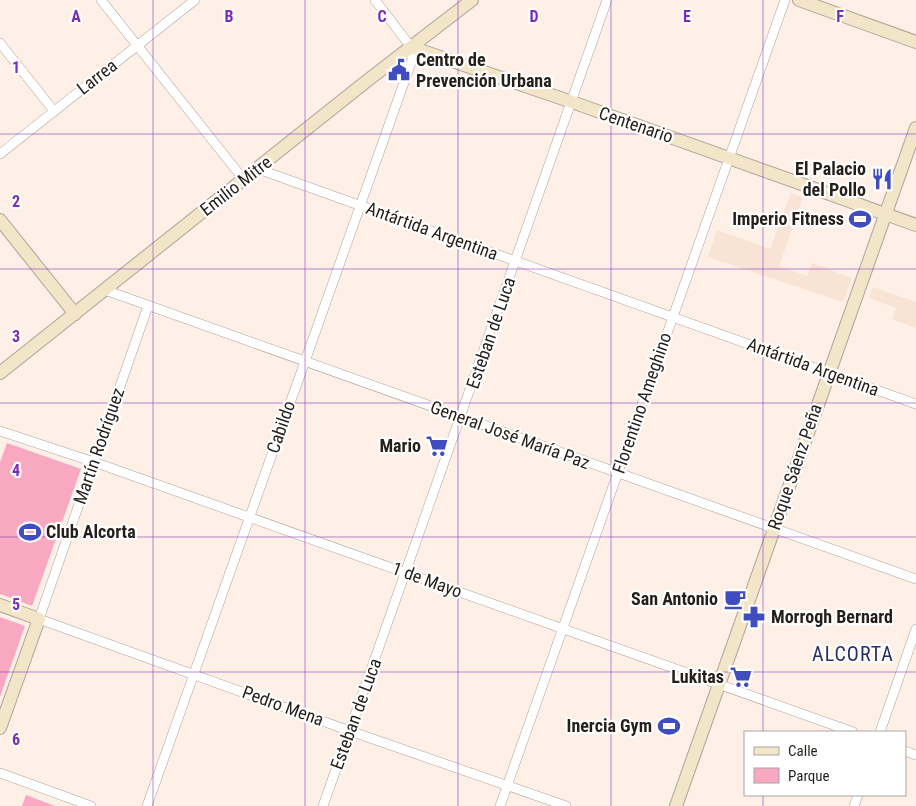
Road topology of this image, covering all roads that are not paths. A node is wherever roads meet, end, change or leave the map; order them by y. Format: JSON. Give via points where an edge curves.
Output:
{"nodes":[{"id":1,"x":101,"y":0,"type":"edge"},
{"id":2,"x":195,"y":0,"type":"edge"},
{"id":3,"x":375,"y":0,"type":"edge"},
{"id":4,"x":472,"y":0,"type":"edge"},
{"id":5,"x":607,"y":0,"type":"edge"},
{"id":6,"x":785,"y":0,"type":"edge"},
{"id":7,"x":799,"y":0,"type":"edge"},
{"id":8,"x":916,"y":42,"type":"edge"},
{"id":9,"x":0,"y":43,"type":"edge"},
{"id":10,"x":137,"y":46,"type":"junction"},
{"id":11,"x":411,"y":47,"type":"junction"},
{"id":12,"x":572,"y":102,"type":"junction"},
{"id":13,"x":54,"y":111,"type":"junction"},
{"id":14,"x":916,"y":128,"type":"edge"},
{"id":15,"x":0,"y":154,"type":"edge"},
{"id":16,"x":729,"y":158,"type":"junction"},
{"id":17,"x":258,"y":169,"type":"junction"},
{"id":18,"x":244,"y":180,"type":"junction"},
{"id":19,"x":360,"y":205,"type":"junction"},
{"id":20,"x":885,"y":214,"type":"junction"},
{"id":21,"x":0,"y":220,"type":"edge"},
{"id":22,"x":916,"y":224,"type":"edge"},
{"id":23,"x":516,"y":261,"type":"junction"},
{"id":24,"x":104,"y":290,"type":"junction"},
{"id":25,"x":148,"y":306,"type":"junction"},
{"id":26,"x":74,"y":314,"type":"junction"},
{"id":27,"x":672,"y":317,"type":"junction"},
{"id":28,"x":304,"y":362,"type":"junction"},
{"id":29,"x":0,"y":373,"type":"edge"},
{"id":30,"x":828,"y":373,"type":"junction"},
{"id":31,"x":916,"y":404,"type":"edge"},
{"id":32,"x":461,"y":417,"type":"junction"},
{"id":33,"x":0,"y":431,"type":"edge"},
{"id":34,"x":94,"y":462,"type":"junction"},
{"id":35,"x":617,"y":473,"type":"junction"},
{"id":36,"x":249,"y":517,"type":"junction"},
{"id":37,"x":774,"y":529,"type":"junction"},
{"id":38,"x":406,"y":573,"type":"junction"},
{"id":39,"x":916,"y":579,"type":"edge"},
{"id":40,"x":0,"y":604,"type":"edge"},
{"id":41,"x":39,"y":618,"type":"junction"},
{"id":42,"x":562,"y":629,"type":"junction"},
{"id":43,"x":916,"y":629,"type":"edge"},
{"id":44,"x":194,"y":674,"type":"junction"},
{"id":45,"x":718,"y":684,"type":"junction"},
{"id":46,"x":0,"y":728,"type":"edge"},
{"id":47,"x":350,"y":730,"type":"junction"},
{"id":48,"x":850,"y":731,"type":"edge"},
{"id":49,"x":880,"y":731,"type":"edge"},
{"id":50,"x":0,"y":773,"type":"edge"},
{"id":51,"x":507,"y":785,"type":"junction"},
{"id":52,"x":91,"y":806,"type":"edge"},
{"id":53,"x":147,"y":806,"type":"edge"},
{"id":54,"x":323,"y":806,"type":"edge"},
{"id":55,"x":500,"y":806,"type":"edge"},
{"id":56,"x":566,"y":806,"type":"edge"},
{"id":57,"x":676,"y":806,"type":"edge"}],
"edges":[{"from":1,"to":10,"type":"street"},
{"from":2,"to":10,"type":"street","name":"Larrea"},
{"from":3,"to":11,"type":"street"},
{"from":4,"to":11,"type":"street","name":"Emilio Mitre"},
{"from":5,"to":12,"type":"street","name":"Esteban de Luca"},
{"from":6,"to":16,"type":"street","name":"Florentino Ameghino"},
{"from":7,"to":8,"type":"street"},
{"from":9,"to":13,"type":"street"},
{"from":10,"to":13,"type":"street","name":"Larrea"},
{"from":10,"to":18,"type":"street"},
{"from":11,"to":12,"type":"street","name":"Centenario"},
{"from":11,"to":17,"type":"street","name":"Emilio Mitre"},
{"from":11,"to":19,"type":"street","name":"Cabildo","via":[[412,60]]},
{"from":12,"to":16,"type":"street","name":"Centenario"},
{"from":12,"to":23,"type":"street","name":"Esteban de Luca"},
{"from":13,"to":15,"type":"street","name":"Larrea"},
{"from":14,"to":20,"type":"street","name":"Roque Sáenz Peña"},
{"from":16,"to":20,"type":"street","name":"Centenario"},
{"from":16,"to":27,"type":"street","name":"Florentino Ameghino"},
{"from":17,"to":18,"type":"street","name":"Emilio Mitre"},
{"from":17,"to":19,"type":"street","name":"Antártida Argentina"},
{"from":18,"to":24,"type":"street","name":"Emilio Mitre"},
{"from":19,"to":23,"type":"street","name":"Antártida Argentina"},
{"from":19,"to":28,"type":"street","name":"Cabildo"},
{"from":20,"to":22,"type":"street","name":"Centenario"},
{"from":20,"to":30,"type":"street","name":"Roque Sáenz Peña"},
{"from":21,"to":26,"type":"street"},
{"from":23,"to":27,"type":"street","name":"Antártida Argentina"},
{"from":23,"to":32,"type":"street","name":"Esteban de Luca"},
{"from":24,"to":25,"type":"street","name":"General José María Paz"},
{"from":24,"to":26,"type":"street","name":"Emilio Mitre"},
{"from":25,"to":28,"type":"street","name":"General José María Paz"},
{"from":25,"to":34,"type":"street","name":"Martín Rodríguez"},
{"from":26,"to":29,"type":"street","name":"Emilio Mitre"},
{"from":27,"to":30,"type":"street","name":"Antártida Argentina"},
{"from":27,"to":35,"type":"street","name":"Florentino Ameghino"},
{"from":28,"to":32,"type":"street","name":"General José María Paz"},
{"from":28,"to":36,"type":"street","name":"Cabildo"},
{"from":30,"to":31,"type":"street","name":"Antártida Argentina"},
{"from":30,"to":37,"type":"street","name":"Roque Sáenz Peña"},
{"from":32,"to":35,"type":"street","name":"General José María Paz"},
{"from":32,"to":38,"type":"street","name":"Esteban de Luca"},
{"from":33,"to":34,"type":"street","name":"1 de Mayo"},
{"from":34,"to":36,"type":"street","name":"1 de Mayo"},
{"from":34,"to":41,"type":"street","name":"Martín Rodríguez"},
{"from":35,"to":37,"type":"street","name":"General José María Paz"},
{"from":35,"to":42,"type":"street","name":"Florentino Ameghino"},
{"from":36,"to":38,"type":"street","name":"1 de Mayo"},
{"from":36,"to":44,"type":"street","name":"Cabildo"},
{"from":37,"to":39,"type":"street","name":"General José María Paz"},
{"from":37,"to":45,"type":"street","name":"Roque Sáenz Peña"},
{"from":38,"to":42,"type":"street","name":"1 de Mayo"},
{"from":38,"to":47,"type":"street","name":"Esteban de Luca"},
{"from":40,"to":41,"type":"street","name":"Pedro Mena"},
{"from":41,"to":44,"type":"street","name":"Pedro Mena"},
{"from":41,"to":46,"type":"street","name":"Martín Rodríguez"},
{"from":42,"to":45,"type":"street","name":"1 de Mayo"},
{"from":42,"to":51,"type":"street","name":"Florentino Ameghino"},
{"from":43,"to":49,"type":"street"},
{"from":44,"to":47,"type":"street","name":"Pedro Mena"},
{"from":44,"to":53,"type":"street","name":"Cabildo"},
{"from":45,"to":48,"type":"street","name":"1 de Mayo"},
{"from":45,"to":57,"type":"street","name":"Roque Sáenz Peña"},
{"from":47,"to":51,"type":"street","name":"Pedro Mena"},
{"from":47,"to":54,"type":"street","name":"Esteban de Luca"},
{"from":50,"to":52,"type":"street"},
{"from":51,"to":55,"type":"street","name":"Florentino Ameghino"},
{"from":51,"to":56,"type":"street","name":"Pedro Mena"}]}
